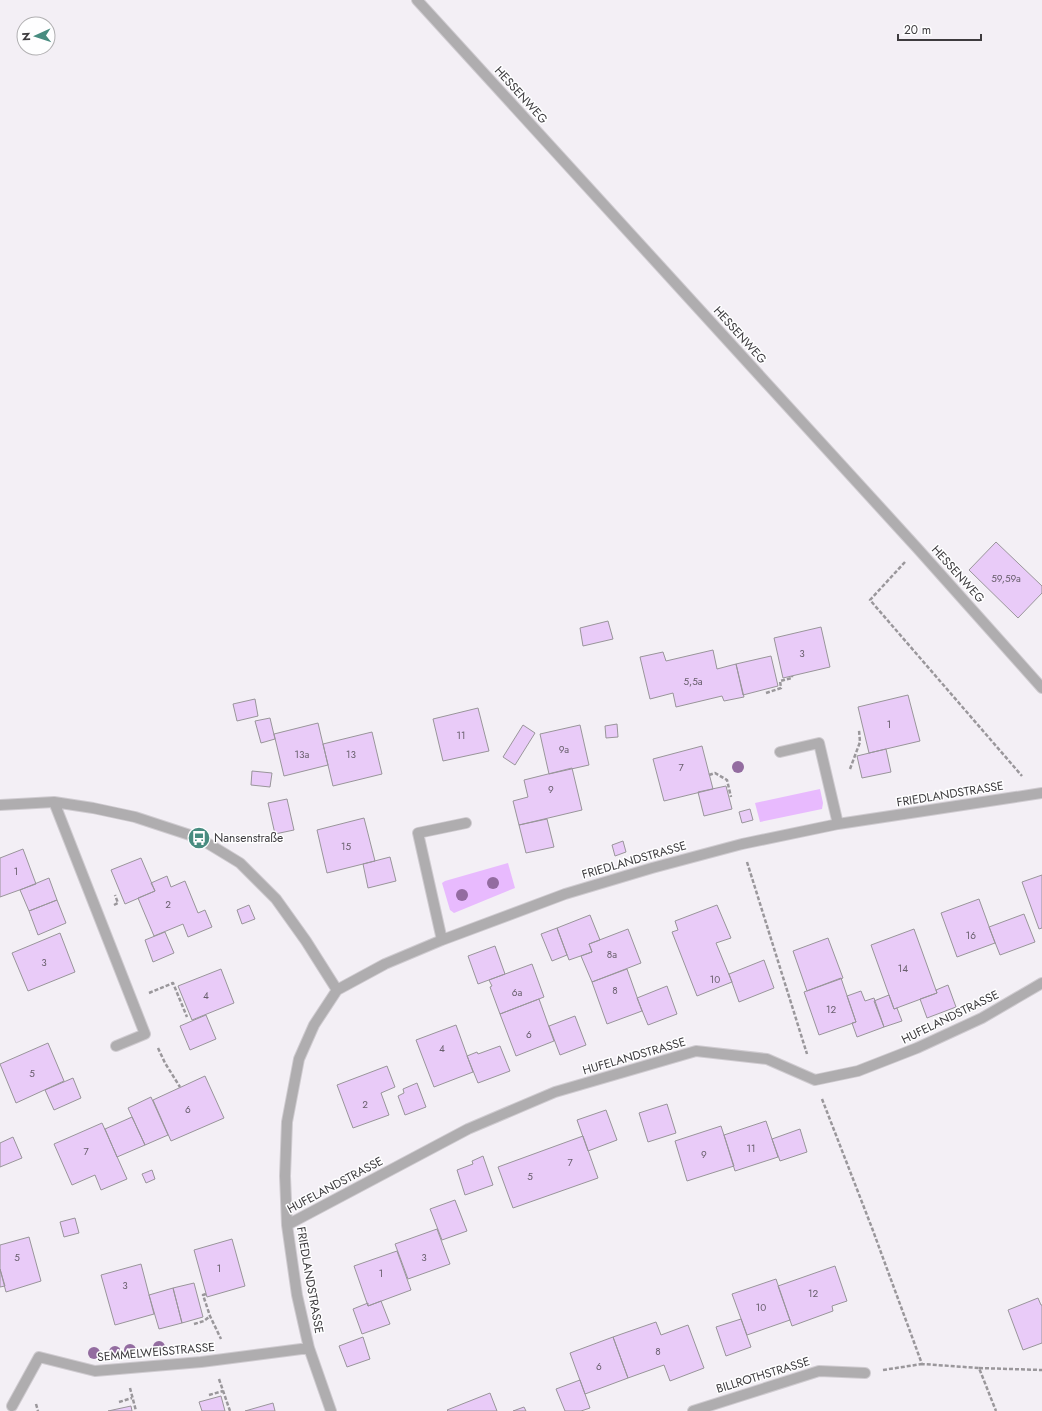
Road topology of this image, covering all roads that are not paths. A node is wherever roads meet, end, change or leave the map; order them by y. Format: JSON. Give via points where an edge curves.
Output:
{"nodes":[{"id":1,"x":417,"y":0,"type":"edge"},
{"id":2,"x":1042,"y":688,"type":"edge"},
{"id":3,"x":780,"y":752,"type":"dead end"},
{"id":4,"x":1042,"y":793,"type":"edge"},
{"id":5,"x":54,"y":802,"type":"junction"},
{"id":6,"x":0,"y":805,"type":"edge"},
{"id":7,"x":466,"y":823,"type":"dead end"},
{"id":8,"x":838,"y":824,"type":"junction"},
{"id":9,"x":442,"y":940,"type":"junction"},
{"id":10,"x":1042,"y":983,"type":"edge"},
{"id":11,"x":337,"y":990,"type":"junction"},
{"id":12,"x":116,"y":1046,"type":"dead end"},
{"id":13,"x":287,"y":1225,"type":"junction"},
{"id":14,"x":309,"y":1348,"type":"junction"},
{"id":15,"x":865,"y":1373,"type":"road end"},
{"id":16,"x":12,"y":1406,"type":"dead end"},
{"id":17,"x":331,"y":1411,"type":"edge"},
{"id":18,"x":694,"y":1411,"type":"edge"}],
"edges":[{"from":1,"to":2,"type":"street","name":"HESSENWEG"},
{"from":3,"to":8,"type":"street","via":[[819,743]]},
{"from":4,"to":8,"type":"street","name":"FRIEDLANDSTRASSE"},
{"from":5,"to":6,"type":"street"},
{"from":5,"to":11,"type":"street","via":[[135,817],[199,838],[240,863],[276,899]]},
{"from":5,"to":12,"type":"street","via":[[145,1034]]},
{"from":7,"to":9,"type":"street","via":[[418,833]]},
{"from":8,"to":9,"type":"street","name":"FRIEDLANDSTRASSE","via":[[742,844],[652,868],[565,894]]},
{"from":9,"to":11,"type":"street","name":"FRIEDLANDSTRASSE","via":[[385,964]]},
{"from":10,"to":13,"type":"street","name":"HUFELANDSTRASSE","via":[[982,1018],[917,1048],[858,1071],[815,1080],[767,1059],[696,1051],[555,1092],[468,1129]]},
{"from":11,"to":13,"type":"street","name":"FRIEDLANDSTRASSE","via":[[314,1024],[299,1059],[287,1122]]},
{"from":13,"to":14,"type":"street","name":"FRIEDLANDSTRASSE","via":[[297,1295]]},
{"from":14,"to":16,"type":"street","name":"SEMMELWEISSTRASSE","via":[[220,1360],[96,1371],[39,1357]]},
{"from":14,"to":17,"type":"street","name":"FRIEDLANDSTRASSE"},
{"from":15,"to":18,"type":"street","name":"BILLROTHSTRASSE","via":[[819,1371]]}]}
